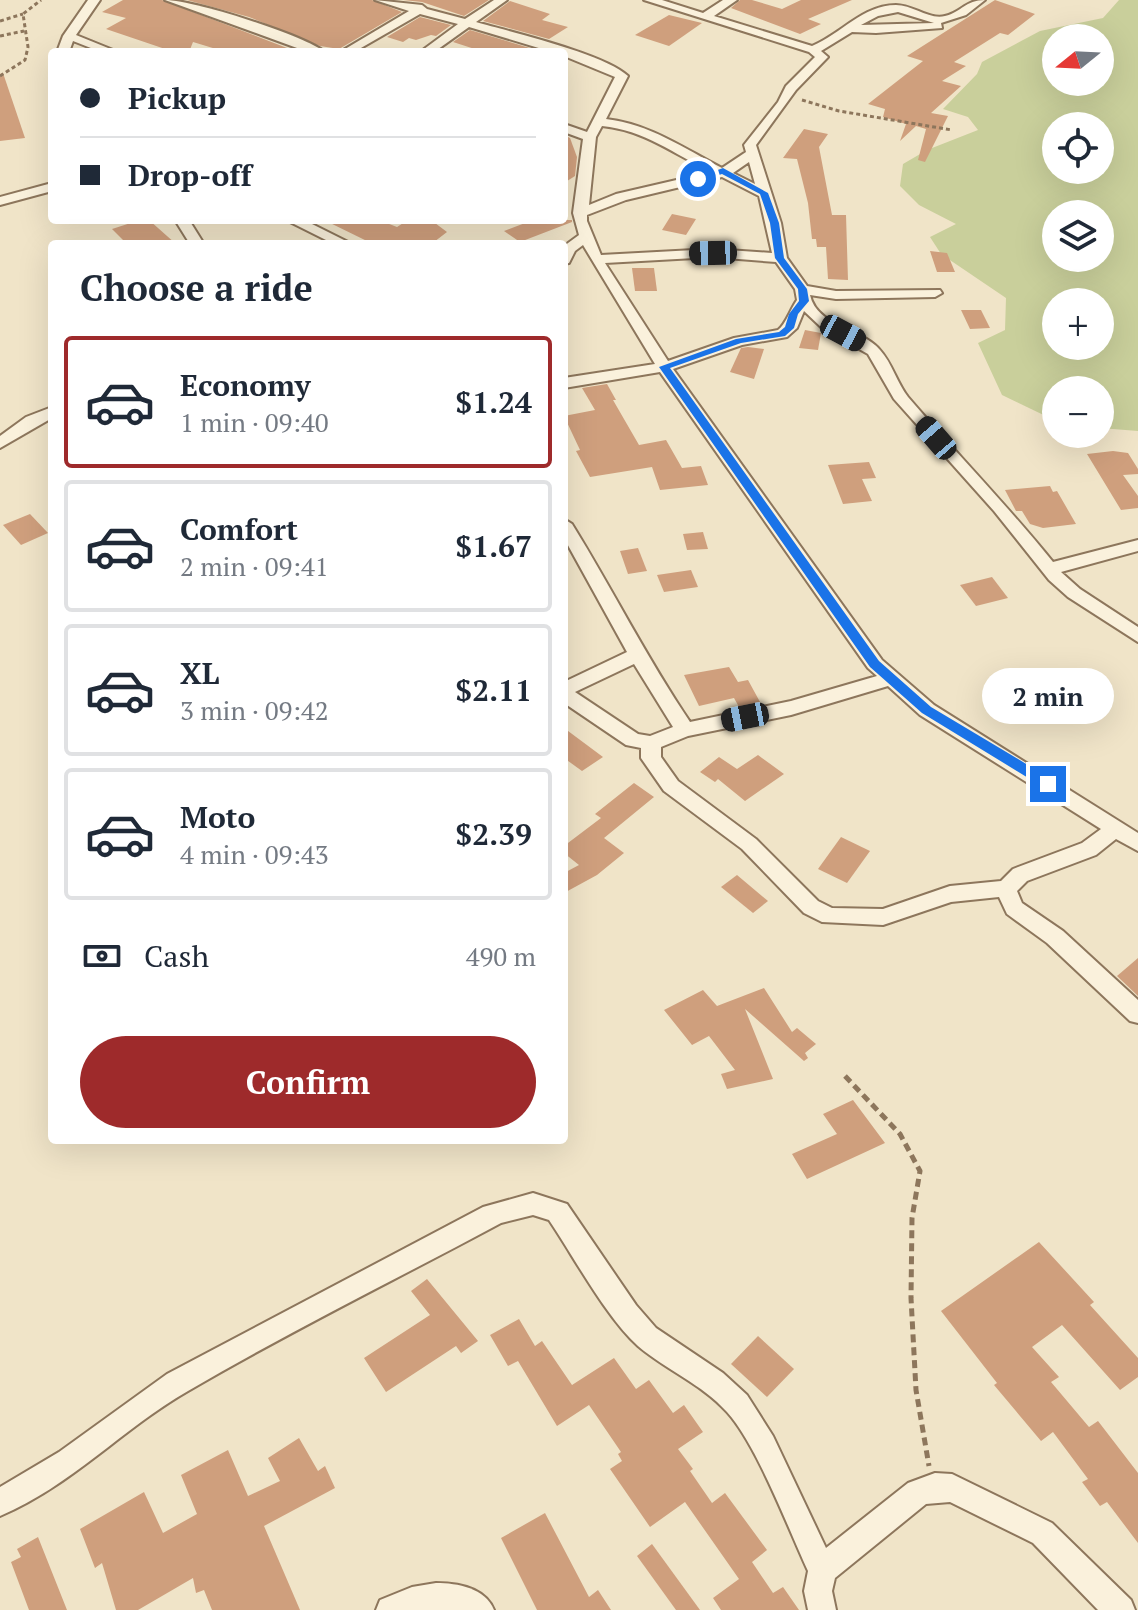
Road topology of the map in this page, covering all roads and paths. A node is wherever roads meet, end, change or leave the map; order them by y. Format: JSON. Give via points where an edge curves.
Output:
{"nodes":[{"id":1,"x":41,"y":0,"type":"edge"},
{"id":2,"x":94,"y":0,"type":"edge"},
{"id":3,"x":171,"y":0,"type":"edge"},
{"id":4,"x":381,"y":0,"type":"edge"},
{"id":5,"x":436,"y":0,"type":"edge"},
{"id":6,"x":501,"y":0,"type":"edge"},
{"id":7,"x":650,"y":0,"type":"edge"},
{"id":8,"x":731,"y":0,"type":"edge"},
{"id":9,"x":979,"y":0,"type":"edge"},
{"id":10,"x":418,"y":10,"type":"junction"},
{"id":11,"x":23,"y":14,"type":"junction"},
{"id":12,"x":707,"y":15,"type":"junction"},
{"id":13,"x":0,"y":21,"type":"edge"},
{"id":14,"x":949,"y":21,"type":"junction"},
{"id":15,"x":468,"y":22,"type":"junction"},
{"id":16,"x":851,"y":28,"type":"junction"},
{"id":17,"x":24,"y":31,"type":"junction"},
{"id":18,"x":0,"y":36,"type":"edge"},
{"id":19,"x":69,"y":36,"type":"junction"},
{"id":20,"x":64,"y":48,"type":"edge"},
{"id":21,"x":101,"y":48,"type":"edge"},
{"id":22,"x":309,"y":48,"type":"edge"},
{"id":23,"x":353,"y":48,"type":"edge"},
{"id":24,"x":432,"y":48,"type":"edge"},
{"id":25,"x":551,"y":48,"type":"edge"},
{"id":26,"x":813,"y":50,"type":"junction"},
{"id":27,"x":568,"y":53,"type":"edge"},
{"id":28,"x":0,"y":76,"type":"edge"},
{"id":29,"x":788,"y":96,"type":"junction"},
{"id":30,"x":599,"y":122,"type":"junction"},
{"id":31,"x":568,"y":129,"type":"edge"},
{"id":32,"x":952,"y":130,"type":"dead end"},
{"id":33,"x":590,"y":137,"type":"junction"},
{"id":34,"x":751,"y":154,"type":"junction"},
{"id":35,"x":723,"y":171,"type":"junction"},
{"id":36,"x":48,"y":188,"type":"edge"},
{"id":37,"x":764,"y":193,"type":"junction"},
{"id":38,"x":0,"y":201,"type":"edge"},
{"id":39,"x":578,"y":221,"type":"edge"},
{"id":40,"x":302,"y":224,"type":"edge"},
{"id":41,"x":336,"y":240,"type":"edge"},
{"id":42,"x":568,"y":251,"type":"edge"},
{"id":43,"x":780,"y":258,"type":"junction"},
{"id":44,"x":596,"y":259,"type":"junction"},
{"id":45,"x":935,"y":293,"type":"dead end"},
{"id":46,"x":803,"y":295,"type":"junction"},
{"id":47,"x":664,"y":367,"type":"junction"},
{"id":48,"x":568,"y":382,"type":"edge"},
{"id":49,"x":48,"y":414,"type":"edge"},
{"id":50,"x":0,"y":443,"type":"edge"},
{"id":51,"x":568,"y":531,"type":"edge"},
{"id":52,"x":1138,"y":545,"type":"edge"},
{"id":53,"x":1050,"y":569,"type":"junction"},
{"id":54,"x":1138,"y":636,"type":"edge"},
{"id":55,"x":636,"y":655,"type":"junction"},
{"id":56,"x":890,"y":679,"type":"junction"},
{"id":57,"x":568,"y":690,"type":"edge"},
{"id":58,"x":568,"y":695,"type":"edge"},
{"id":59,"x":685,"y":730,"type":"junction"},
{"id":60,"x":651,"y":743,"type":"junction"},
{"id":61,"x":1114,"y":830,"type":"junction"},
{"id":62,"x":1138,"y":843,"type":"edge"},
{"id":63,"x":1006,"y":889,"type":"junction"},
{"id":64,"x":1138,"y":1014,"type":"edge"},
{"id":65,"x":845,"y":1076,"type":"dead end"},
{"id":66,"x":935,"y":1487,"type":"junction"},
{"id":67,"x":0,"y":1502,"type":"edge"},
{"id":68,"x":822,"y":1570,"type":"junction"},
{"id":69,"x":390,"y":1610,"type":"edge"},
{"id":70,"x":480,"y":1610,"type":"edge"},
{"id":71,"x":822,"y":1610,"type":"edge"},
{"id":72,"x":1121,"y":1610,"type":"edge"}],
"edges":[{"from":1,"to":11,"type":"path"},
{"from":2,"to":19,"type":"street"},
{"from":3,"to":22,"type":"street"},
{"from":4,"to":10,"type":"street"},
{"from":5,"to":10,"type":"street"},
{"from":6,"to":15,"type":"street"},
{"from":7,"to":12,"type":"street"},
{"from":8,"to":12,"type":"street"},
{"from":9,"to":14,"type":"street"},
{"from":10,"to":15,"type":"street"},
{"from":10,"to":23,"type":"street"},
{"from":11,"to":13,"type":"path"},
{"from":11,"to":17,"type":"path"},
{"from":12,"to":26,"type":"street"},
{"from":14,"to":16,"type":"street","via":[[883,30]]},
{"from":14,"to":16,"type":"street","via":[[892,8]]},
{"from":15,"to":24,"type":"street"},
{"from":15,"to":25,"type":"street"},
{"from":16,"to":26,"type":"street"},
{"from":17,"to":18,"type":"path"},
{"from":17,"to":28,"type":"path","via":[[25,60]]},
{"from":19,"to":20,"type":"street"},
{"from":19,"to":21,"type":"street"},
{"from":26,"to":29,"type":"street","via":[[822,57]]},
{"from":27,"to":30,"type":"street","via":[[619,72],[622,80]]},
{"from":29,"to":32,"type":"path","via":[[839,111]]},
{"from":29,"to":34,"type":"street","via":[[754,135]]},
{"from":30,"to":33,"type":"street"},
{"from":30,"to":35,"type":"street","via":[[644,130]]},
{"from":31,"to":33,"type":"street"},
{"from":33,"to":39,"type":"street"},
{"from":34,"to":35,"type":"street"},
{"from":34,"to":37,"type":"street"},
{"from":35,"to":37,"type":"street"},
{"from":35,"to":39,"type":"street","via":[[618,197]]},
{"from":36,"to":38,"type":"street"},
{"from":37,"to":43,"type":"street"},
{"from":39,"to":42,"type":"street"},
{"from":39,"to":44,"type":"street"},
{"from":40,"to":41,"type":"street"},
{"from":43,"to":44,"type":"street","via":[[713,253]]},
{"from":43,"to":46,"type":"street"},
{"from":44,"to":47,"type":"street"},
{"from":45,"to":46,"type":"street"},
{"from":46,"to":47,"type":"street","via":[[790,328],[782,334],[739,341]]},
{"from":46,"to":53,"type":"street","via":[[827,325],[874,351],[899,396]]},
{"from":47,"to":48,"type":"street"},
{"from":47,"to":56,"type":"street"},
{"from":49,"to":50,"type":"street"},
{"from":51,"to":55,"type":"street"},
{"from":52,"to":53,"type":"street"},
{"from":53,"to":54,"type":"street","via":[[1074,593]]},
{"from":55,"to":57,"type":"street"},
{"from":55,"to":59,"type":"street"},
{"from":56,"to":59,"type":"street","via":[[791,708]]},
{"from":56,"to":61,"type":"street","via":[[927,710]]},
{"from":58,"to":60,"type":"street","via":[[633,740]]},
{"from":59,"to":60,"type":"street"},
{"from":60,"to":63,"type":"street","via":[[651,758],[671,786],[749,844],[811,907],[830,916],[883,917],[950,894]]},
{"from":61,"to":62,"type":"street"},
{"from":61,"to":63,"type":"street","via":[[1089,849],[1020,875]]},
{"from":63,"to":64,"type":"street","via":[[1014,908],[1055,937]]},
{"from":65,"to":66,"type":"path","via":[[900,1134],[920,1171],[912,1218],[916,1390]]},
{"from":66,"to":68,"type":"street","via":[[918,1493]]},
{"from":66,"to":72,"type":"street","via":[[952,1488],[1048,1536]]},
{"from":67,"to":68,"type":"street","via":[[89,1449],[176,1383],[492,1215],[526,1202],[545,1203],[558,1212],[647,1337],[738,1404]]},
{"from":68,"to":71,"type":"street"},
{"from":69,"to":70,"type":"street","via":[[423,1598],[449,1597]]}]}
